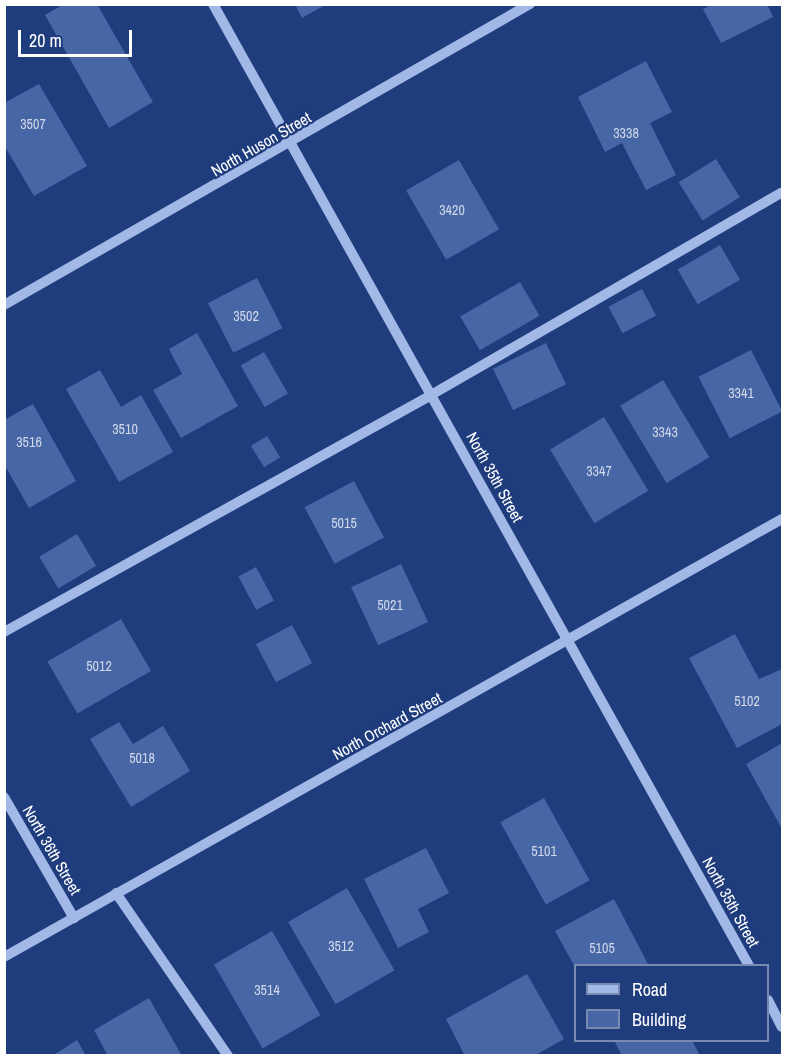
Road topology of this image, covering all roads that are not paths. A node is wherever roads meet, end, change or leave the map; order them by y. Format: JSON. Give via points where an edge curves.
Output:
{"nodes":[{"id":1,"x":213,"y":4,"type":"edge"},
{"id":2,"x":530,"y":4,"type":"edge"},
{"id":3,"x":293,"y":143,"type":"junction"},
{"id":4,"x":783,"y":192,"type":"edge"},
{"id":5,"x":4,"y":305,"type":"edge"},
{"id":6,"x":431,"y":395,"type":"junction"},
{"id":7,"x":783,"y":519,"type":"edge"},
{"id":8,"x":4,"y":632,"type":"edge"},
{"id":9,"x":570,"y":641,"type":"junction"},
{"id":10,"x":4,"y":797,"type":"edge"},
{"id":11,"x":116,"y":893,"type":"junction"},
{"id":12,"x":74,"y":918,"type":"junction"},
{"id":13,"x":4,"y":957,"type":"edge"},
{"id":14,"x":748,"y":964,"type":"edge"},
{"id":15,"x":769,"y":1002,"type":"edge"},
{"id":16,"x":783,"y":1027,"type":"edge"},
{"id":17,"x":228,"y":1056,"type":"edge"}],
"edges":[{"from":1,"to":3,"type":"street","name":"North 35th Street"},
{"from":2,"to":3,"type":"street","name":"North Huson Street"},
{"from":3,"to":5,"type":"street","name":"North Huson Street"},
{"from":3,"to":6,"type":"street","name":"North 35th Street"},
{"from":4,"to":6,"type":"street"},
{"from":6,"to":8,"type":"street"},
{"from":6,"to":9,"type":"street","name":"North 35th Street"},
{"from":7,"to":9,"type":"street","name":"North Orchard Street"},
{"from":9,"to":11,"type":"street","name":"North Orchard Street"},
{"from":9,"to":14,"type":"street","name":"North 35th Street"},
{"from":10,"to":12,"type":"street","name":"North 36th Street"},
{"from":11,"to":12,"type":"street","name":"North Orchard Street"},
{"from":11,"to":17,"type":"street"},
{"from":12,"to":13,"type":"street","name":"North Orchard Street"},
{"from":15,"to":16,"type":"street"}]}
